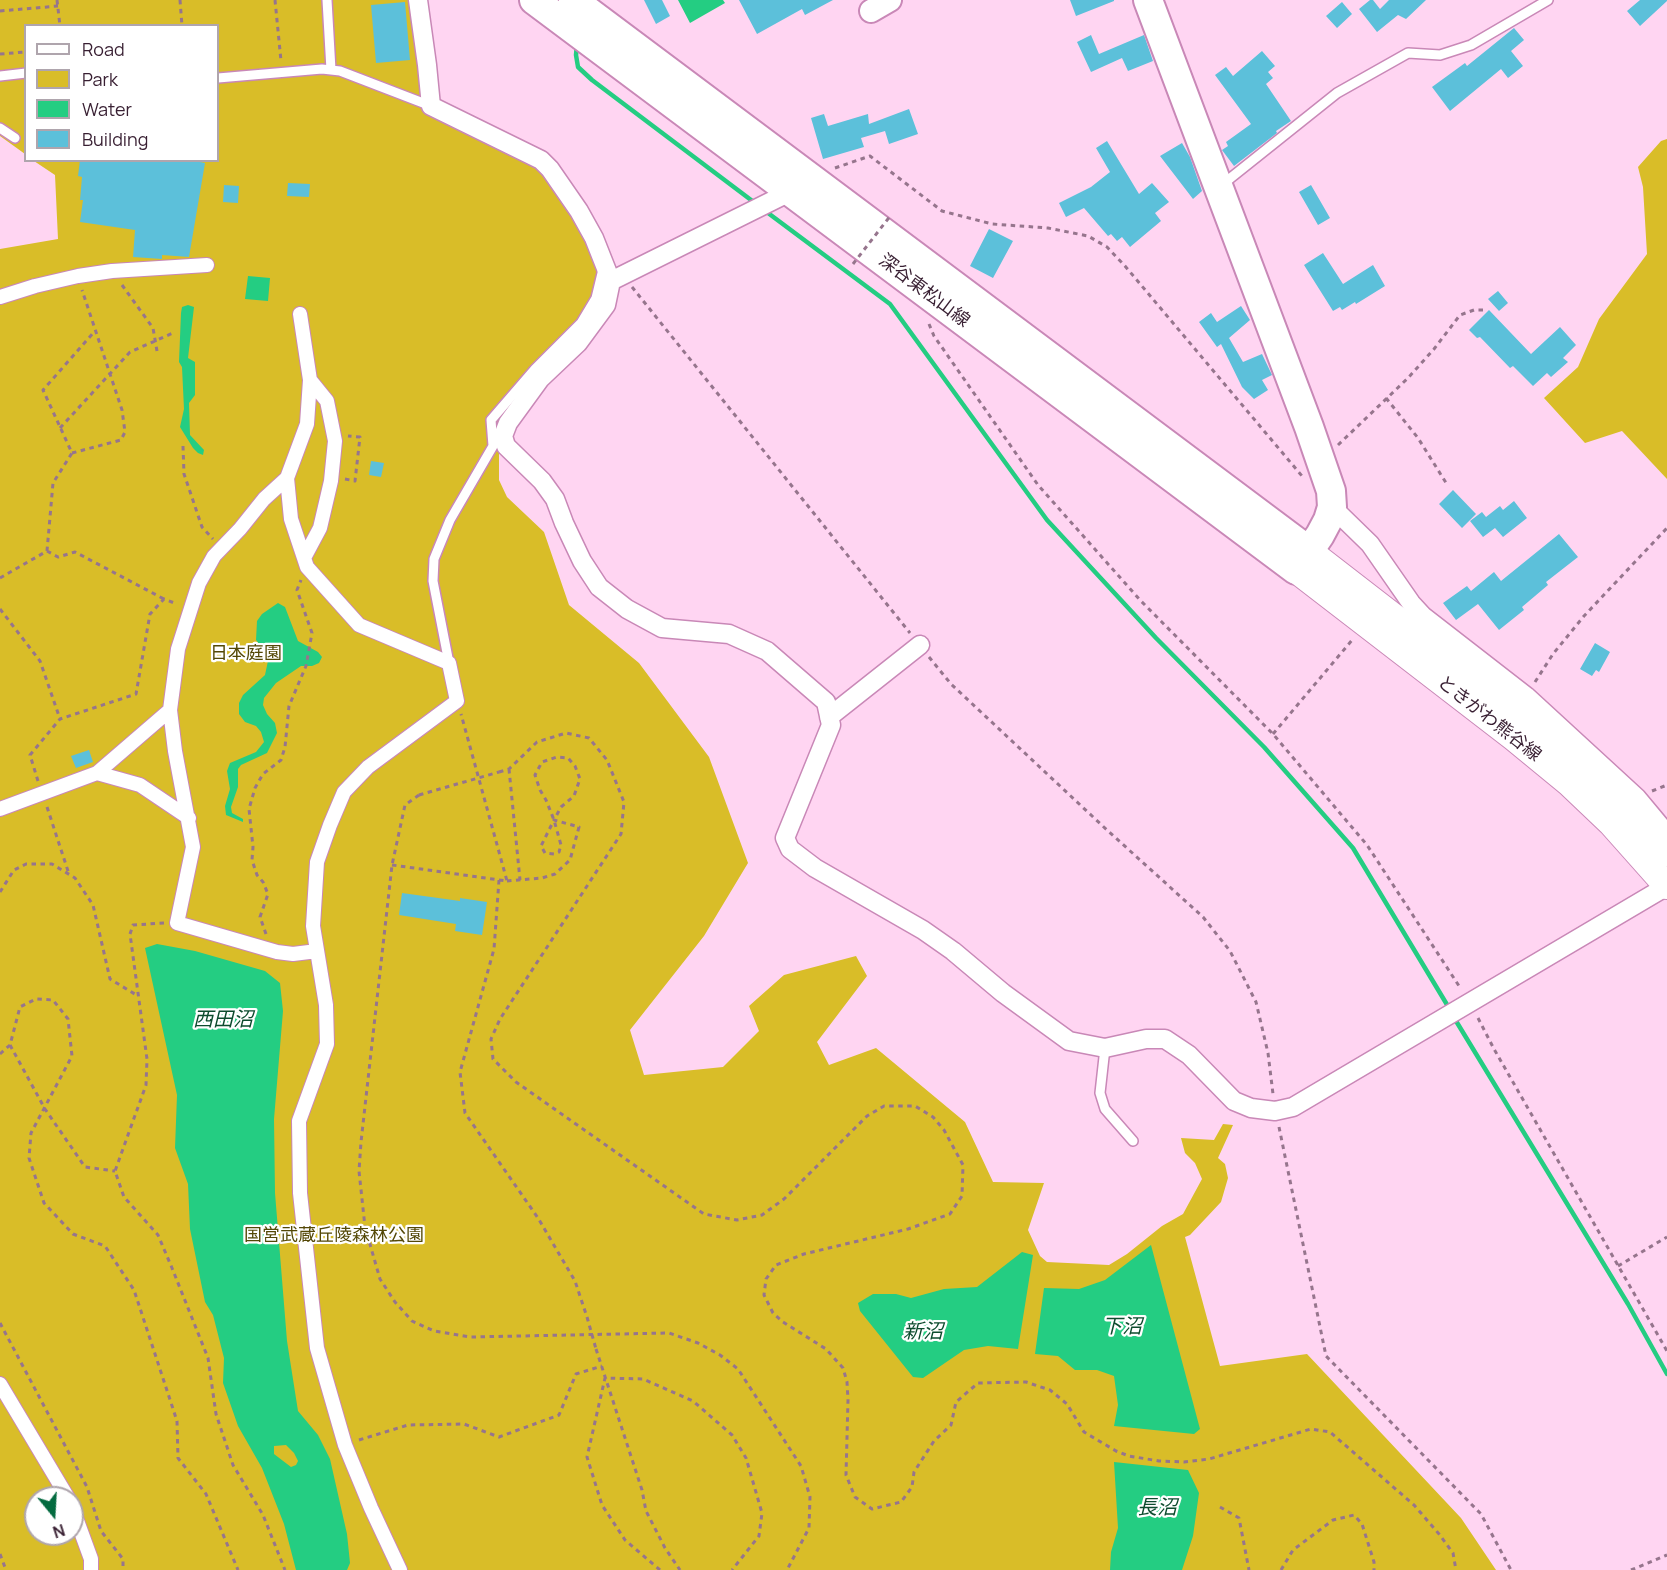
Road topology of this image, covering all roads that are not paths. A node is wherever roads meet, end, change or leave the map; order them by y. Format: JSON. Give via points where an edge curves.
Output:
{"nodes":[{"id":1,"x":327,"y":0,"type":"edge"},
{"id":2,"x":418,"y":0,"type":"edge"},
{"id":3,"x":534,"y":0,"type":"edge"},
{"id":4,"x":1148,"y":0,"type":"edge"},
{"id":5,"x":1548,"y":0,"type":"edge"},
{"id":6,"x":580,"y":20,"type":"edge"},
{"id":7,"x":331,"y":70,"type":"junction"},
{"id":8,"x":24,"y":73,"type":"edge"},
{"id":9,"x":0,"y":76,"type":"edge"},
{"id":10,"x":219,"y":78,"type":"edge"},
{"id":11,"x":431,"y":106,"type":"junction"},
{"id":12,"x":0,"y":128,"type":"edge"},
{"id":13,"x":15,"y":138,"type":"dead end"},
{"id":14,"x":1218,"y":188,"type":"junction"},
{"id":15,"x":790,"y":192,"type":"junction"},
{"id":16,"x":604,"y":262,"type":"junction"},
{"id":17,"x":207,"y":265,"type":"dead end"},
{"id":18,"x":617,"y":279,"type":"junction"},
{"id":19,"x":0,"y":297,"type":"edge"},
{"id":20,"x":300,"y":314,"type":"dead end"},
{"id":21,"x":310,"y":380,"type":"junction"},
{"id":22,"x":287,"y":478,"type":"junction"},
{"id":23,"x":1332,"y":507,"type":"junction"},
{"id":24,"x":1302,"y":560,"type":"junction"},
{"id":25,"x":305,"y":562,"type":"junction"},
{"id":26,"x":920,"y":645,"type":"road end"},
{"id":27,"x":449,"y":663,"type":"junction"},
{"id":28,"x":170,"y":710,"type":"junction"},
{"id":29,"x":829,"y":717,"type":"junction"},
{"id":30,"x":97,"y":773,"type":"junction"},
{"id":31,"x":0,"y":809,"type":"edge"},
{"id":32,"x":189,"y":818,"type":"junction"},
{"id":33,"x":1667,"y":834,"type":"edge"},
{"id":34,"x":1667,"y":853,"type":"edge"},
{"id":35,"x":1667,"y":886,"type":"edge"},
{"id":36,"x":317,"y":951,"type":"junction"},
{"id":37,"x":1105,"y":1048,"type":"junction"},
{"id":38,"x":1133,"y":1142,"type":"dead end"},
{"id":39,"x":0,"y":1384,"type":"edge"},
{"id":40,"x":61,"y":1486,"type":"edge"},
{"id":41,"x":84,"y":1540,"type":"edge"},
{"id":42,"x":91,"y":1570,"type":"edge"},
{"id":43,"x":400,"y":1570,"type":"edge"}],
"edges":[{"from":1,"to":7,"type":"lane"},
{"from":2,"to":11,"type":"street"},
{"from":3,"to":6,"type":"main road","name":"深谷東松山線"},
{"from":4,"to":14,"type":"main road"},
{"from":5,"to":14,"type":"lane","via":[[1471,45],[1440,56],[1408,54],[1337,93]]},
{"from":6,"to":15,"type":"main road","name":"深谷東松山線"},
{"from":7,"to":10,"type":"lane"},
{"from":7,"to":11,"type":"lane"},
{"from":8,"to":9,"type":"lane"},
{"from":11,"to":16,"type":"street","via":[[541,160],[579,212]]},
{"from":12,"to":13,"type":"lane"},
{"from":14,"to":23,"type":"main road","via":[[1312,467],[1331,491]]},
{"from":15,"to":18,"type":"street"},
{"from":15,"to":24,"type":"main road","name":"深谷東松山線"},
{"from":16,"to":18,"type":"street"},
{"from":16,"to":27,"type":"lane","via":[[596,298],[581,323],[491,420],[493,446],[450,520],[434,559],[433,581]]},
{"from":17,"to":19,"type":"street","via":[[78,276]]},
{"from":18,"to":29,"type":"street","via":[[606,305],[578,343],[540,379],[508,423],[503,436],[506,446],[555,499],[582,561],[599,586],[627,609],[662,628],[729,634],[767,651],[826,702]]},
{"from":20,"to":21,"type":"street"},
{"from":21,"to":22,"type":"street","via":[[307,424]]},
{"from":21,"to":25,"type":"street","via":[[327,401],[335,441],[320,528]]},
{"from":22,"to":25,"type":"street","via":[[291,519]]},
{"from":22,"to":28,"type":"street","via":[[214,556],[199,584],[178,649]]},
{"from":23,"to":24,"type":"main road","via":[[1320,535]]},
{"from":23,"to":33,"type":"street","via":[[1370,544],[1423,616],[1526,696],[1637,798]]},
{"from":24,"to":34,"type":"main road","name":"ときがわ熊谷線","via":[[1534,726],[1627,809]]},
{"from":24,"to":35,"type":"main road","name":"ときがわ熊谷線","via":[[1570,784]]},
{"from":25,"to":27,"type":"street","via":[[359,625]]},
{"from":26,"to":29,"type":"street"},
{"from":27,"to":36,"type":"street","via":[[457,701],[368,767],[344,792],[317,862],[313,926]]},
{"from":28,"to":30,"type":"street"},
{"from":28,"to":32,"type":"street"},
{"from":29,"to":37,"type":"street","via":[[831,725],[785,838],[790,849],[923,930],[1069,1041]]},
{"from":30,"to":31,"type":"street"},
{"from":30,"to":32,"type":"street","via":[[140,785]]},
{"from":32,"to":36,"type":"street","via":[[194,847],[177,923],[292,954]]},
{"from":35,"to":37,"type":"street","via":[[1293,1107],[1275,1112],[1234,1101],[1189,1055],[1165,1039]]},
{"from":36,"to":43,"type":"street","via":[[326,1005],[327,1044],[299,1120],[300,1193],[317,1348],[345,1445]]},
{"from":37,"to":38,"type":"lane","via":[[1100,1093],[1105,1109]]},
{"from":39,"to":40,"type":"street"},
{"from":41,"to":42,"type":"street"}]}
